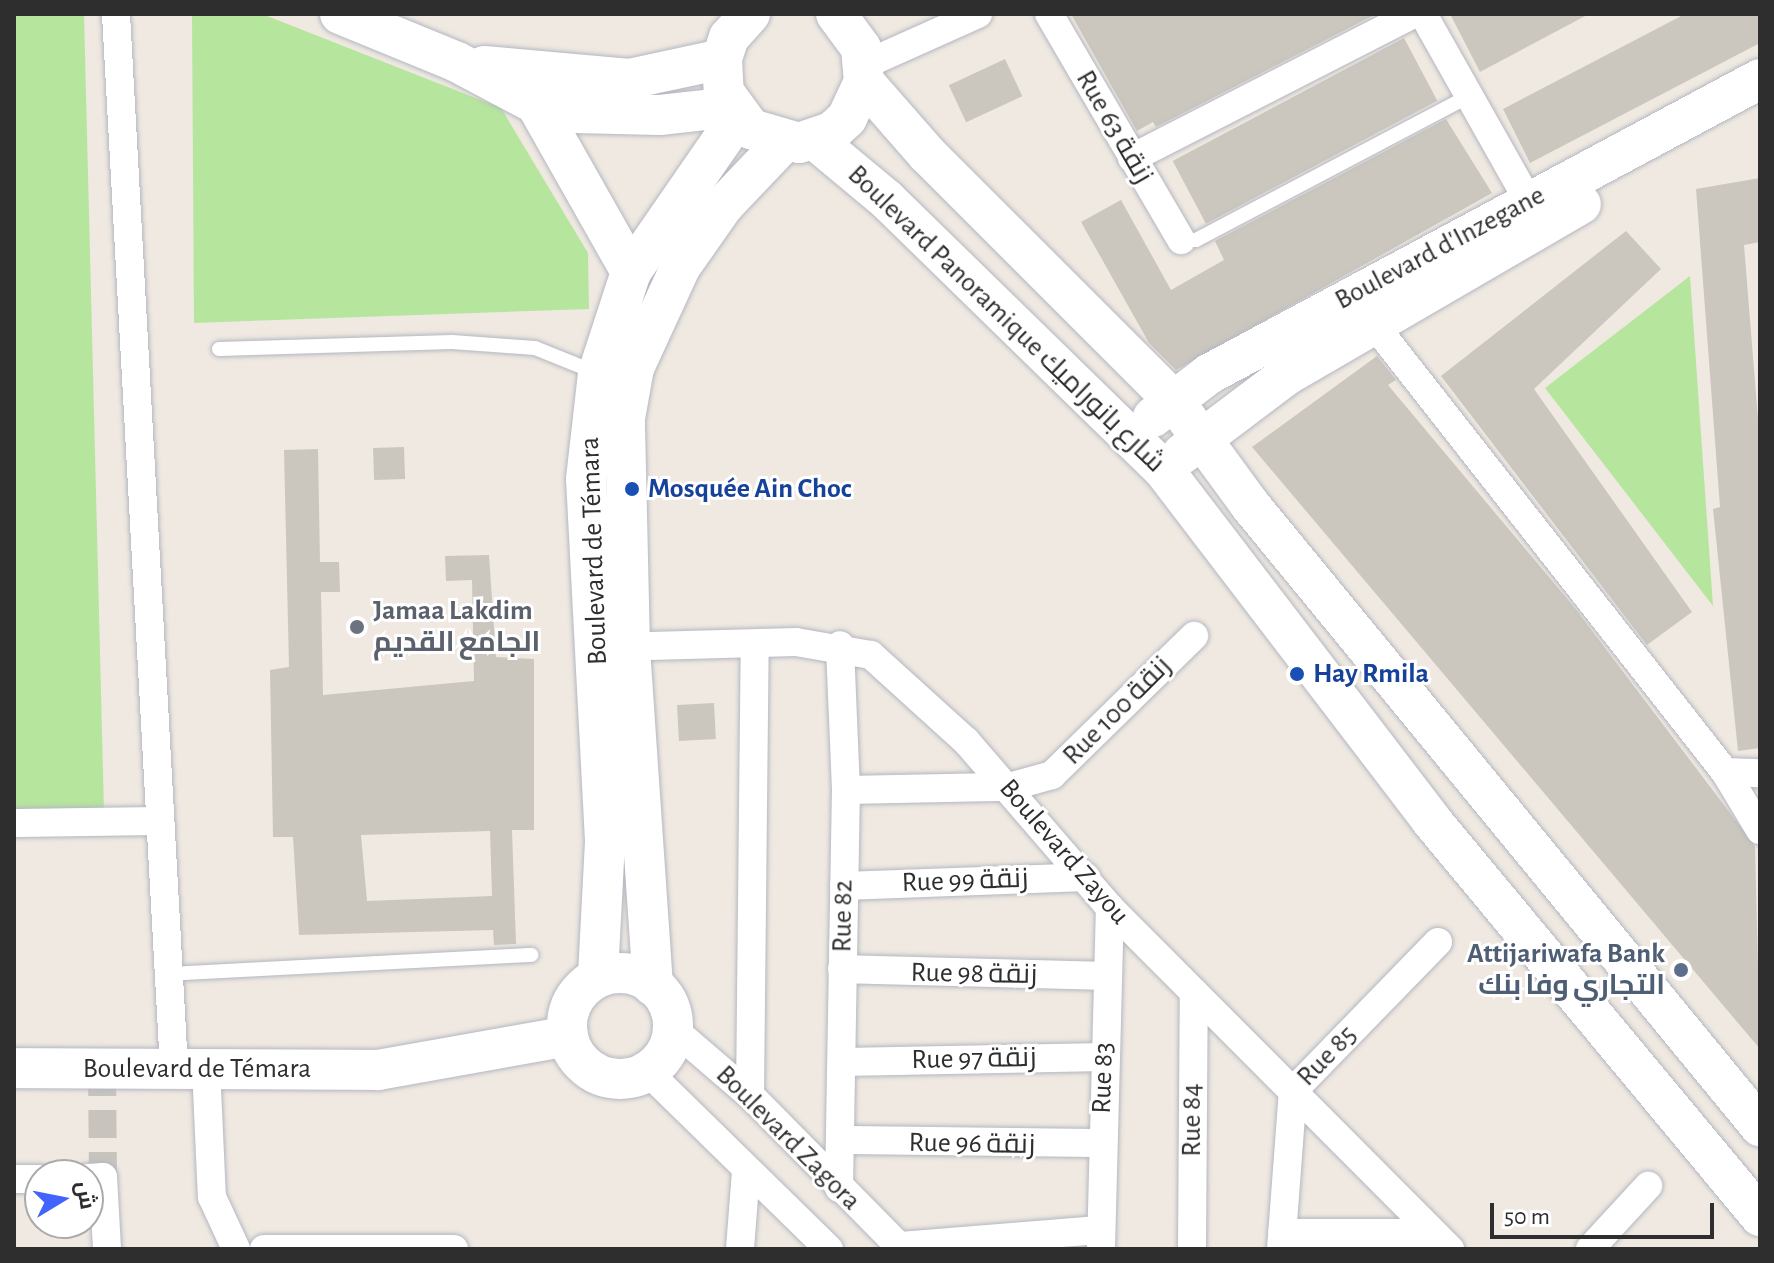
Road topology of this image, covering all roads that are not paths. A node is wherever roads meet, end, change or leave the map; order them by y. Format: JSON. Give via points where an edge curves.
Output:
{"nodes":[{"id":1,"x":116,"y":14,"type":"edge"},
{"id":2,"x":340,"y":14,"type":"edge"},
{"id":3,"x":750,"y":14,"type":"edge"},
{"id":4,"x":978,"y":14,"type":"edge"},
{"id":5,"x":1049,"y":14,"type":"edge"},
{"id":6,"x":1413,"y":14,"type":"edge"},
{"id":7,"x":1423,"y":14,"type":"edge"},
{"id":8,"x":840,"y":16,"type":"edge"},
{"id":9,"x":722,"y":59,"type":"junction"},
{"id":10,"x":457,"y":62,"type":"junction"},
{"id":11,"x":864,"y":73,"type":"junction"},
{"id":12,"x":1760,"y":79,"type":"edge"},
{"id":13,"x":1467,"y":97,"type":"junction"},
{"id":14,"x":536,"y":104,"type":"junction"},
{"id":15,"x":1760,"y":110,"type":"edge"},
{"id":16,"x":734,"y":112,"type":"junction"},
{"id":17,"x":799,"y":141,"type":"junction"},
{"id":18,"x":1132,"y":158,"type":"junction"},
{"id":19,"x":1528,"y":200,"type":"junction"},
{"id":20,"x":1181,"y":240,"type":"joint"},
{"id":21,"x":631,"y":272,"type":"junction"},
{"id":22,"x":1372,"y":322,"type":"junction"},
{"id":23,"x":219,"y":349,"type":"dead end"},
{"id":24,"x":598,"y":373,"type":"junction"},
{"id":25,"x":1174,"y":401,"type":"junction"},
{"id":26,"x":1131,"y":434,"type":"junction"},
{"id":27,"x":1203,"y":436,"type":"junction"},
{"id":28,"x":1163,"y":469,"type":"junction"},
{"id":29,"x":1194,"y":636,"type":"dead end"},
{"id":30,"x":755,"y":644,"type":"junction"},
{"id":31,"x":840,"y":645,"type":"junction"},
{"id":32,"x":613,"y":647,"type":"junction"},
{"id":33,"x":1725,"y":772,"type":"junction"},
{"id":34,"x":1760,"y":773,"type":"edge"},
{"id":35,"x":1009,"y":787,"type":"junction"},
{"id":36,"x":846,"y":790,"type":"junction"},
{"id":37,"x":160,"y":821,"type":"junction"},
{"id":38,"x":14,"y":823,"type":"edge"},
{"id":39,"x":1760,"y":830,"type":"edge"},
{"id":40,"x":1086,"y":877,"type":"junction"},
{"id":41,"x":844,"y":886,"type":"junction"},
{"id":42,"x":1110,"y":908,"type":"junction"},
{"id":43,"x":1438,"y":942,"type":"dead end"},
{"id":44,"x":532,"y":955,"type":"dead end"},
{"id":45,"x":842,"y":969,"type":"junction"},
{"id":46,"x":167,"y":974,"type":"junction"},
{"id":47,"x":598,"y":975,"type":"junction"},
{"id":48,"x":1105,"y":976,"type":"junction"},
{"id":49,"x":653,"y":986,"type":"junction"},
{"id":50,"x":1194,"y":992,"type":"junction"},
{"id":51,"x":672,"y":1028,"type":"junction"},
{"id":52,"x":568,"y":1036,"type":"junction"},
{"id":53,"x":1104,"y":1057,"type":"junction"},
{"id":54,"x":844,"y":1062,"type":"junction"},
{"id":55,"x":14,"y":1068,"type":"edge"},
{"id":56,"x":190,"y":1068,"type":"junction"},
{"id":57,"x":649,"y":1073,"type":"junction"},
{"id":58,"x":1293,"y":1091,"type":"junction"},
{"id":59,"x":750,"y":1095,"type":"junction"},
{"id":60,"x":1753,"y":1107,"type":"edge"},
{"id":61,"x":843,"y":1140,"type":"junction"},
{"id":62,"x":1101,"y":1143,"type":"junction"},
{"id":63,"x":746,"y":1171,"type":"junction"},
{"id":64,"x":1648,"y":1186,"type":"dead end"},
{"id":65,"x":839,"y":1188,"type":"junction"},
{"id":66,"x":104,"y":1195,"type":"tunnel mouth"},
{"id":67,"x":1760,"y":1216,"type":"edge"},
{"id":68,"x":1101,"y":1240,"type":"edge"},
{"id":69,"x":1282,"y":1241,"type":"edge"},
{"id":70,"x":1442,"y":1241,"type":"edge"},
{"id":71,"x":900,"y":1247,"type":"edge"},
{"id":72,"x":383,"y":1248,"type":"edge"},
{"id":73,"x":107,"y":1249,"type":"edge"},
{"id":74,"x":236,"y":1249,"type":"edge"},
{"id":75,"x":264,"y":1249,"type":"edge"},
{"id":76,"x":454,"y":1249,"type":"edge"},
{"id":77,"x":740,"y":1249,"type":"edge"},
{"id":78,"x":829,"y":1249,"type":"edge"},
{"id":79,"x":1192,"y":1249,"type":"edge"},
{"id":80,"x":1590,"y":1249,"type":"edge"}],
"edges":[{"from":1,"to":37,"type":"street"},
{"from":2,"to":10,"type":"street"},
{"from":3,"to":9,"type":"street","via":[[729,37]]},
{"from":4,"to":11,"type":"street"},
{"from":5,"to":18,"type":"street","name":"Rue 63 زنقة"},
{"from":6,"to":18,"type":"street"},
{"from":7,"to":13,"type":"street"},
{"from":8,"to":11,"type":"street","name":"Boulevard Panoramique شارع بانوراميك"},
{"from":9,"to":10,"type":"street","via":[[629,79]]},
{"from":9,"to":16,"type":"street"},
{"from":10,"to":14,"type":"street"},
{"from":11,"to":17,"type":"street","name":"Boulevard de Témara","via":[[847,118]]},
{"from":11,"to":25,"type":"street","name":"Boulevard Panoramique شارع بانوراميك","via":[[928,155]]},
{"from":12,"to":19,"type":"street","name":"Boulevard d'Inzegane"},
{"from":13,"to":19,"type":"street"},
{"from":13,"to":20,"type":"lane","via":[[1196,240]]},
{"from":14,"to":16,"type":"street","via":[[599,116]]},
{"from":14,"to":21,"type":"street"},
{"from":15,"to":22,"type":"street","name":"Boulevard d'Inzegane"},
{"from":16,"to":17,"type":"street","name":"Boulevard Panoramique شارع بانوراميك"},
{"from":16,"to":21,"type":"street","name":"Boulevard de Témara"},
{"from":17,"to":26,"type":"street","name":"Boulevard Panoramique شارع بانوراميك","via":[[886,199]]},
{"from":17,"to":32,"type":"street","name":"Boulevard de Témara","via":[[723,206],[681,266],[634,368],[621,447]]},
{"from":18,"to":20,"type":"street","name":"Rue 63 زنقة"},
{"from":19,"to":25,"type":"street","name":"Boulevard d'Inzegane","via":[[1209,374]]},
{"from":21,"to":24,"type":"street","name":"Boulevard de Témara"},
{"from":22,"to":27,"type":"street","name":"Boulevard d'Inzegane"},
{"from":22,"to":33,"type":"street"},
{"from":23,"to":24,"type":"lane","via":[[452,342],[535,348]]},
{"from":24,"to":32,"type":"street","name":"Boulevard de Témara","via":[[586,479]]},
{"from":25,"to":26,"type":"street","name":"Boulevard d'Inzegane"},
{"from":25,"to":27,"type":"street","name":"Boulevard Panoramique شارع بانوراميك"},
{"from":26,"to":28,"type":"street","name":"Boulevard Panoramique شارع بانوراميك"},
{"from":27,"to":28,"type":"street","name":"Boulevard d'Inzegane"},
{"from":27,"to":60,"type":"street","name":"Boulevard Panoramique شارع بانوراميك","via":[[1250,505]]},
{"from":28,"to":67,"type":"street","name":"Boulevard Panoramique شارع بانوراميك","via":[[1431,820]]},
{"from":29,"to":35,"type":"street","name":"Rue 100 زنقة","via":[[1052,775]]},
{"from":30,"to":31,"type":"street","name":"Boulevard Zayou"},
{"from":30,"to":32,"type":"street","name":"Boulevard Zayou"},
{"from":30,"to":59,"type":"street"},
{"from":31,"to":35,"type":"street","name":"Boulevard Zayou","via":[[871,655],[918,694]]},
{"from":31,"to":36,"type":"street","name":"Rue 82"},
{"from":32,"to":47,"type":"street","name":"Boulevard de Témara"},
{"from":32,"to":49,"type":"street","name":"Boulevard de Témara"},
{"from":33,"to":34,"type":"street"},
{"from":33,"to":39,"type":"street"},
{"from":35,"to":36,"type":"street","name":"Rue 100 زنقة"},
{"from":35,"to":40,"type":"street","name":"Boulevard Zayou"},
{"from":36,"to":41,"type":"street","name":"Rue 82"},
{"from":37,"to":38,"type":"street"},
{"from":37,"to":46,"type":"street"},
{"from":40,"to":41,"type":"street","name":"Rue 99 زنقة"},
{"from":40,"to":42,"type":"street","name":"Boulevard Zayou"},
{"from":41,"to":45,"type":"street","name":"Rue 82"},
{"from":42,"to":48,"type":"street","name":"Rue 83"},
{"from":42,"to":50,"type":"street","name":"Boulevard Zayou"},
{"from":43,"to":58,"type":"street","name":"Rue 85"},
{"from":44,"to":46,"type":"lane"},
{"from":45,"to":48,"type":"street","name":"Rue 98 زنقة"},
{"from":45,"to":54,"type":"street","name":"Rue 82"},
{"from":46,"to":56,"type":"street"},
{"from":47,"to":49,"type":"street","via":[[628,973]]},
{"from":47,"to":52,"type":"street","via":[[574,1000]]},
{"from":48,"to":53,"type":"street","name":"Rue 83"},
{"from":49,"to":51,"type":"street","via":[[668,1006]]},
{"from":50,"to":58,"type":"street","name":"Boulevard Zayou"},
{"from":50,"to":79,"type":"street","name":"Rue 84"},
{"from":51,"to":57,"type":"street","via":[[669,1048]]},
{"from":51,"to":59,"type":"street","name":"Boulevard Zagora"},
{"from":52,"to":56,"type":"street","name":"Boulevard de Témara","via":[[378,1070]]},
{"from":52,"to":57,"type":"street","via":[[592,1073],[620,1079]]},
{"from":53,"to":54,"type":"street","name":"Rue 97 زنقة"},
{"from":53,"to":62,"type":"street","name":"Rue 83"},
{"from":54,"to":61,"type":"street","name":"Rue 82"},
{"from":55,"to":56,"type":"street","name":"Boulevard de Témara"},
{"from":56,"to":74,"type":"street","via":[[212,1197]]},
{"from":57,"to":63,"type":"street","name":"Boulevard Zagora"},
{"from":58,"to":69,"type":"street","name":"Rue 85"},
{"from":58,"to":70,"type":"street","name":"Boulevard Zayou"},
{"from":59,"to":65,"type":"street","name":"Boulevard Zagora"},
{"from":61,"to":62,"type":"street","name":"Rue 96 زنقة"},
{"from":61,"to":65,"type":"street","name":"Rue 82"},
{"from":62,"to":68,"type":"street","name":"Rue 83"},
{"from":63,"to":77,"type":"street"},
{"from":63,"to":78,"type":"street","name":"Boulevard Zagora"},
{"from":64,"to":80,"type":"street"},
{"from":65,"to":71,"type":"street","name":"Boulevard Zagora"},
{"from":66,"to":73,"type":"street"},
{"from":68,"to":71,"type":"street"},
{"from":69,"to":70,"type":"street"},
{"from":72,"to":75,"type":"street"},
{"from":72,"to":76,"type":"street"}]}
